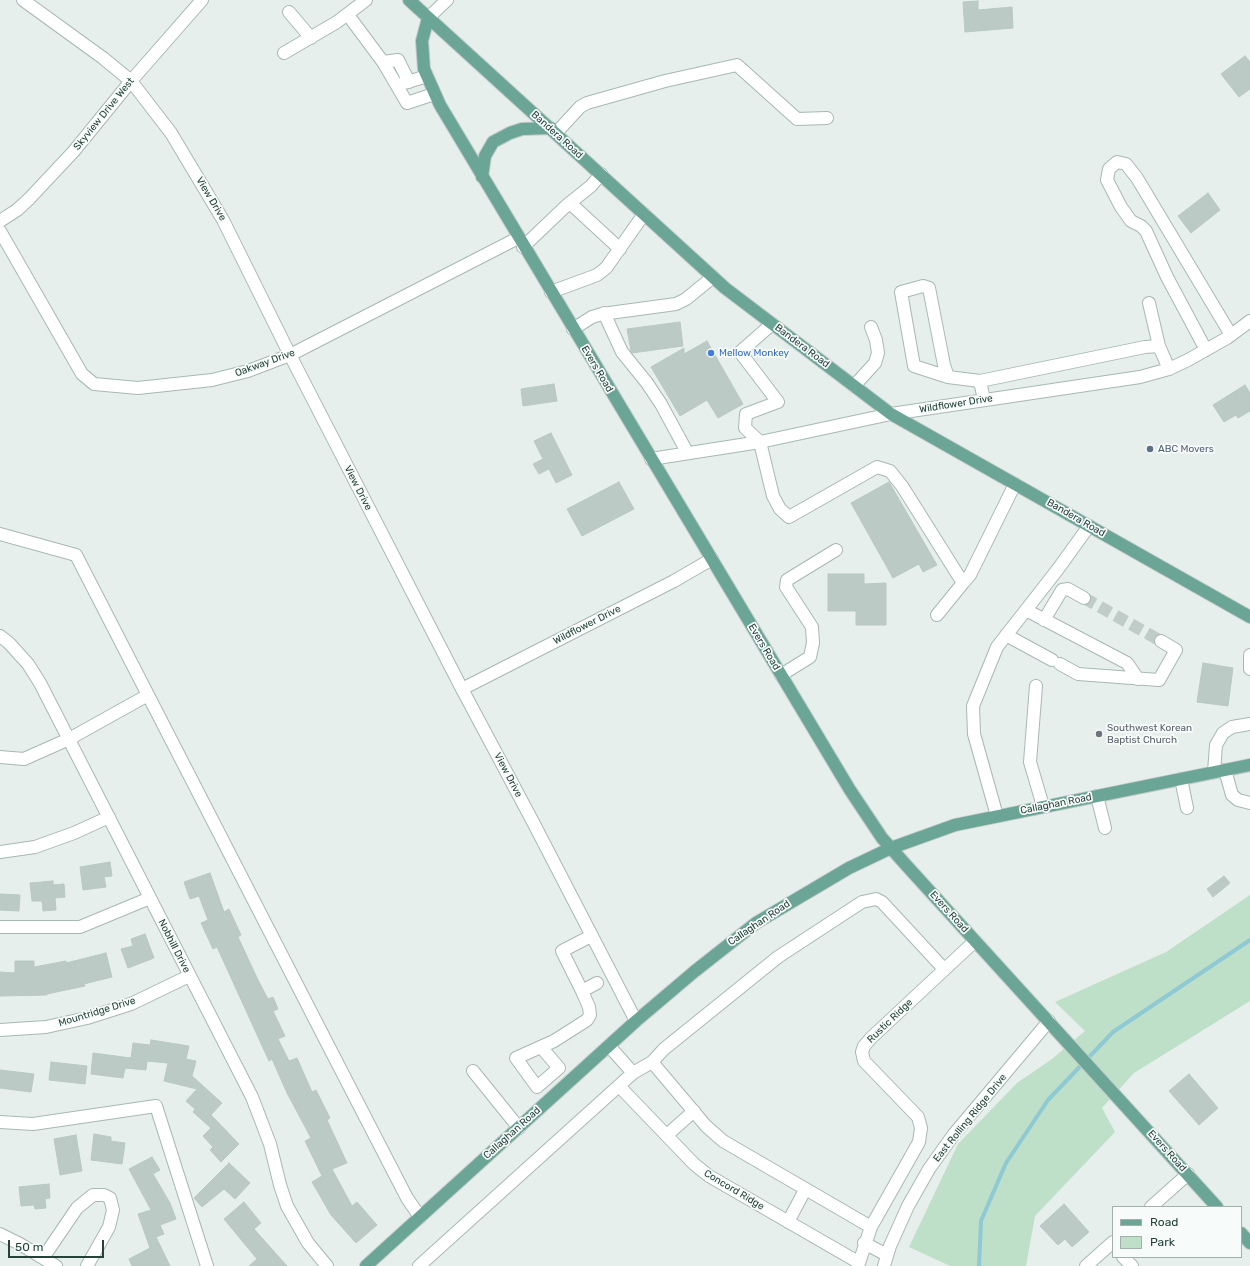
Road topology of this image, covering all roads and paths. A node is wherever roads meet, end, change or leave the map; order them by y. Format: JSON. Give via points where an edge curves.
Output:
{"nodes":[{"id":1,"x":23,"y":0,"type":"edge"},
{"id":2,"x":202,"y":0,"type":"edge"},
{"id":3,"x":366,"y":0,"type":"edge"},
{"id":4,"x":409,"y":0,"type":"edge"},
{"id":5,"x":447,"y":0,"type":"edge"},
{"id":6,"x":289,"y":12,"type":"dead end"},
{"id":7,"x":348,"y":15,"type":"junction"},
{"id":8,"x":428,"y":18,"type":"junction"},
{"id":9,"x":311,"y":38,"type":"junction"},
{"id":10,"x":284,"y":53,"type":"dead end"},
{"id":11,"x":427,"y":76,"type":"junction"},
{"id":12,"x":131,"y":81,"type":"junction"},
{"id":13,"x":403,"y":84,"type":"junction"},
{"id":14,"x":434,"y":94,"type":"junction"},
{"id":15,"x":826,"y":118,"type":"dead end"},
{"id":16,"x":553,"y":131,"type":"junction"},
{"id":17,"x":601,"y":174,"type":"junction"},
{"id":18,"x":482,"y":177,"type":"junction"},
{"id":19,"x":570,"y":204,"type":"junction"},
{"id":20,"x":644,"y":214,"type":"junction"},
{"id":21,"x":0,"y":221,"type":"edge"},
{"id":22,"x":0,"y":231,"type":"edge"},
{"id":23,"x":521,"y":242,"type":"junction"},
{"id":24,"x":620,"y":249,"type":"junction"},
{"id":25,"x":713,"y":277,"type":"junction"},
{"id":26,"x":551,"y":292,"type":"junction"},
{"id":27,"x":1149,"y":303,"type":"dead end"},
{"id":28,"x":604,"y":313,"type":"junction"},
{"id":29,"x":1250,"y":321,"type":"edge"},
{"id":30,"x":772,"y":324,"type":"junction"},
{"id":31,"x":871,"y":327,"type":"dead end"},
{"id":32,"x":573,"y":329,"type":"junction"},
{"id":33,"x":1231,"y":335,"type":"junction"},
{"id":34,"x":1159,"y":346,"type":"junction"},
{"id":35,"x":1206,"y":350,"type":"junction"},
{"id":36,"x":290,"y":355,"type":"junction"},
{"id":37,"x":1169,"y":369,"type":"junction"},
{"id":38,"x":948,"y":377,"type":"junction"},
{"id":39,"x":980,"y":381,"type":"junction"},
{"id":40,"x":854,"y":386,"type":"junction"},
{"id":41,"x":984,"y":400,"type":"junction"},
{"id":42,"x":891,"y":414,"type":"junction"},
{"id":43,"x":760,"y":442,"type":"junction"},
{"id":44,"x":687,"y":452,"type":"junction"},
{"id":45,"x":651,"y":459,"type":"junction"},
{"id":46,"x":1015,"y":484,"type":"junction"},
{"id":47,"x":1089,"y":526,"type":"junction"},
{"id":48,"x":0,"y":534,"type":"edge"},
{"id":49,"x":836,"y":550,"type":"dead end"},
{"id":50,"x":712,"y":559,"type":"junction"},
{"id":51,"x":963,"y":583,"type":"junction"},
{"id":52,"x":1084,"y":598,"type":"tunnel mouth"},
{"id":53,"x":1026,"y":610,"type":"junction"},
{"id":54,"x":937,"y":615,"type":"dead end"},
{"id":55,"x":1250,"y":617,"type":"edge"},
{"id":56,"x":1044,"y":620,"type":"junction"},
{"id":57,"x":1006,"y":635,"type":"junction"},
{"id":58,"x":0,"y":636,"type":"edge"},
{"id":59,"x":1161,"y":641,"type":"tunnel mouth"},
{"id":60,"x":1250,"y":655,"type":"edge"},
{"id":61,"x":1250,"y":669,"type":"edge"},
{"id":62,"x":781,"y":675,"type":"junction"},
{"id":63,"x":1138,"y":679,"type":"junction"},
{"id":64,"x":1036,"y":686,"type":"dead end"},
{"id":65,"x":462,"y":689,"type":"junction"},
{"id":66,"x":148,"y":695,"type":"junction"},
{"id":67,"x":1250,"y":724,"type":"edge"},
{"id":68,"x":69,"y":739,"type":"junction"},
{"id":69,"x":0,"y":757,"type":"edge"},
{"id":70,"x":1250,"y":765,"type":"edge"},
{"id":71,"x":1219,"y":771,"type":"junction"},
{"id":72,"x":1181,"y":779,"type":"junction"},
{"id":73,"x":1097,"y":796,"type":"junction"},
{"id":74,"x":1250,"y":804,"type":"edge"},
{"id":75,"x":1043,"y":806,"type":"junction"},
{"id":76,"x":1187,"y":808,"type":"dead end"},
{"id":77,"x":997,"y":816,"type":"junction"},
{"id":78,"x":109,"y":817,"type":"junction"},
{"id":79,"x":1105,"y":828,"type":"dead end"},
{"id":80,"x":891,"y":848,"type":"junction"},
{"id":81,"x":0,"y":852,"type":"edge"},
{"id":82,"x":150,"y":898,"type":"junction"},
{"id":83,"x":0,"y":927,"type":"edge"},
{"id":84,"x":591,"y":936,"type":"junction"},
{"id":85,"x":975,"y":941,"type":"junction"},
{"id":86,"x":944,"y":969,"type":"junction"},
{"id":87,"x":189,"y":976,"type":"junction"},
{"id":88,"x":597,"y":983,"type":"dead end"},
{"id":89,"x":582,"y":992,"type":"junction"},
{"id":90,"x":636,"y":1021,"type":"junction"},
{"id":91,"x":1049,"y":1021,"type":"junction"},
{"id":92,"x":0,"y":1030,"type":"edge"},
{"id":93,"x":609,"y":1046,"type":"junction"},
{"id":94,"x":541,"y":1047,"type":"dead end"},
{"id":95,"x":652,"y":1062,"type":"junction"},
{"id":96,"x":473,"y":1071,"type":"dead end"},
{"id":97,"x":633,"y":1073,"type":"junction"},
{"id":98,"x":619,"y":1086,"type":"junction"},
{"id":99,"x":694,"y":1111,"type":"junction"},
{"id":100,"x":0,"y":1122,"type":"edge"},
{"id":101,"x":519,"y":1128,"type":"junction"},
{"id":102,"x":667,"y":1135,"type":"junction"},
{"id":103,"x":1188,"y":1174,"type":"junction"},
{"id":104,"x":805,"y":1190,"type":"junction"},
{"id":105,"x":1152,"y":1206,"type":"edge"},
{"id":106,"x":1216,"y":1206,"type":"edge"},
{"id":107,"x":420,"y":1217,"type":"junction"},
{"id":108,"x":788,"y":1222,"type":"junction"},
{"id":109,"x":871,"y":1227,"type":"junction"},
{"id":110,"x":0,"y":1234,"type":"edge"},
{"id":111,"x":1242,"y":1234,"type":"edge"},
{"id":112,"x":864,"y":1243,"type":"junction"},
{"id":113,"x":1112,"y":1244,"type":"edge"},
{"id":114,"x":1250,"y":1244,"type":"edge"},
{"id":115,"x":43,"y":1258,"type":"junction"},
{"id":116,"x":1124,"y":1258,"type":"edge"},
{"id":117,"x":885,"y":1260,"type":"edge"},
{"id":118,"x":858,"y":1264,"type":"edge"},
{"id":119,"x":56,"y":1266,"type":"edge"},
{"id":120,"x":87,"y":1266,"type":"edge"},
{"id":121,"x":207,"y":1266,"type":"edge"},
{"id":122,"x":327,"y":1266,"type":"edge"},
{"id":123,"x":366,"y":1266,"type":"edge"},
{"id":124,"x":419,"y":1266,"type":"edge"},
{"id":125,"x":1086,"y":1266,"type":"edge"},
{"id":126,"x":1132,"y":1266,"type":"edge"}],
"edges":[{"from":1,"to":12,"type":"street","name":"View Drive"},
{"from":2,"to":12,"type":"street","name":"Skyview Drive West"},
{"from":3,"to":7,"type":"street"},
{"from":4,"to":8,"type":"main road","name":"Bandera Road"},
{"from":5,"to":8,"type":"street"},
{"from":6,"to":9,"type":"street"},
{"from":7,"to":9,"type":"street"},
{"from":7,"to":13,"type":"street","via":[[383,62],[398,60]]},
{"from":8,"to":11,"type":"main road","name":"Evers Road","via":[[422,41]]},
{"from":8,"to":16,"type":"main road","name":"Bandera Road"},
{"from":9,"to":10,"type":"street"},
{"from":11,"to":13,"type":"street"},
{"from":11,"to":14,"type":"main road","name":"Evers Road"},
{"from":12,"to":21,"type":"street","name":"Skyview Drive West","via":[[74,151],[29,199]]},
{"from":12,"to":36,"type":"street","name":"View Drive","via":[[171,133],[223,220]]},
{"from":13,"to":14,"type":"street","via":[[407,103]]},
{"from":14,"to":18,"type":"main road","name":"Evers Road"},
{"from":15,"to":16,"type":"street","via":[[797,119],[737,65],[665,81],[587,103]]},
{"from":16,"to":17,"type":"main road","name":"Bandera Road"},
{"from":16,"to":18,"type":"main road","via":[[522,129],[493,142],[485,156]]},
{"from":17,"to":19,"type":"street","name":"Oakway Drive"},
{"from":17,"to":20,"type":"main road","name":"Bandera Road"},
{"from":18,"to":23,"type":"main road","name":"Evers Road"},
{"from":19,"to":23,"type":"street","name":"Oakway Drive"},
{"from":19,"to":24,"type":"street"},
{"from":20,"to":24,"type":"street"},
{"from":20,"to":25,"type":"main road","name":"Bandera Road"},
{"from":22,"to":36,"type":"street","name":"Oakway Drive","via":[[82,374],[94,384],[138,388],[212,380],[248,371]]},
{"from":23,"to":26,"type":"main road","name":"Evers Road"},
{"from":23,"to":36,"type":"street","name":"Oakway Drive"},
{"from":24,"to":26,"type":"street","via":[[606,268],[597,275]]},
{"from":25,"to":28,"type":"street","via":[[676,304]]},
{"from":25,"to":30,"type":"main road","name":"Bandera Road"},
{"from":26,"to":32,"type":"main road","name":"Evers Road"},
{"from":27,"to":34,"type":"street"},
{"from":28,"to":32,"type":"street","via":[[592,316]]},
{"from":28,"to":44,"type":"street","via":[[622,352],[661,404]]},
{"from":29,"to":33,"type":"street","name":"Wildflower Drive"},
{"from":30,"to":40,"type":"main road","name":"Bandera Road"},
{"from":30,"to":43,"type":"street","via":[[740,352],[778,402],[746,414],[745,428]]},
{"from":31,"to":40,"type":"street","via":[[878,353],[875,364]]},
{"from":32,"to":45,"type":"main road","name":"Evers Road"},
{"from":33,"to":35,"type":"street","name":"Wildflower Drive"},
{"from":33,"to":35,"type":"street","via":[[1137,178],[1126,164],[1117,162],[1108,169],[1106,180],[1131,221],[1146,231]]},
{"from":34,"to":37,"type":"street"},
{"from":34,"to":39,"type":"street"},
{"from":35,"to":37,"type":"street","name":"Wildflower Drive"},
{"from":36,"to":65,"type":"street","name":"View Drive"},
{"from":37,"to":41,"type":"street","name":"Wildflower Drive","via":[[1140,376]]},
{"from":38,"to":38,"type":"street","via":[[929,288],[909,288],[901,292],[914,366]]},
{"from":38,"to":39,"type":"street"},
{"from":39,"to":41,"type":"street"},
{"from":40,"to":42,"type":"main road","name":"Bandera Road"},
{"from":41,"to":42,"type":"street","name":"Wildflower Drive"},
{"from":42,"to":43,"type":"street","name":"Wildflower Drive"},
{"from":42,"to":46,"type":"main road","name":"Bandera Road"},
{"from":43,"to":44,"type":"street","name":"Wildflower Drive"},
{"from":43,"to":51,"type":"street","via":[[773,496],[780,509],[789,517],[877,467],[890,471]]},
{"from":44,"to":45,"type":"street","name":"Wildflower Drive"},
{"from":45,"to":50,"type":"main road","name":"Evers Road"},
{"from":46,"to":47,"type":"main road","name":"Bandera Road"},
{"from":46,"to":51,"type":"street","via":[[970,575]]},
{"from":47,"to":53,"type":"street"},
{"from":47,"to":55,"type":"main road","name":"Bandera Road"},
{"from":48,"to":66,"type":"street","via":[[76,555]]},
{"from":49,"to":62,"type":"street","via":[[787,580],[786,587],[812,627],[813,643],[810,657]]},
{"from":50,"to":62,"type":"main road","name":"Evers Road"},
{"from":50,"to":65,"type":"street","name":"Wildflower Drive"},
{"from":51,"to":54,"type":"street"},
{"from":52,"to":56,"type":"street","via":[[1068,589],[1062,590]]},
{"from":53,"to":56,"type":"street"},
{"from":53,"to":57,"type":"street"},
{"from":56,"to":63,"type":"street","via":[[1127,663]]},
{"from":57,"to":63,"type":"street","via":[[1078,674]]},
{"from":57,"to":77,"type":"street","via":[[997,647],[973,706],[974,734]]},
{"from":58,"to":68,"type":"street","name":"Nobhill Drive","via":[[28,664]]},
{"from":59,"to":63,"type":"street","via":[[1176,650],[1160,680]]},
{"from":60,"to":61,"type":"street"},
{"from":62,"to":80,"type":"main road","name":"Evers Road","via":[[850,790]]},
{"from":64,"to":75,"type":"street","via":[[1030,762]]},
{"from":65,"to":84,"type":"street","name":"View Drive"},
{"from":66,"to":68,"type":"street"},
{"from":66,"to":107,"type":"street","via":[[407,1198]]},
{"from":67,"to":71,"type":"street","via":[[1232,727],[1223,733],[1216,745]]},
{"from":68,"to":69,"type":"street","via":[[24,759]]},
{"from":68,"to":78,"type":"street","name":"Nobhill Drive"},
{"from":70,"to":71,"type":"main road","name":"Callaghan Road"},
{"from":71,"to":72,"type":"main road","name":"Callaghan Road"},
{"from":71,"to":74,"type":"street","via":[[1232,795]]},
{"from":72,"to":73,"type":"main road","name":"Callaghan Road"},
{"from":72,"to":76,"type":"street"},
{"from":73,"to":75,"type":"main road","name":"Callaghan Road"},
{"from":73,"to":79,"type":"street"},
{"from":75,"to":77,"type":"main road","name":"Callaghan Road"},
{"from":77,"to":80,"type":"main road","name":"Callaghan Road","via":[[955,825]]},
{"from":78,"to":81,"type":"street","via":[[35,847]]},
{"from":78,"to":82,"type":"street","name":"Nobhill Drive"},
{"from":80,"to":85,"type":"main road","name":"Evers Road"},
{"from":80,"to":90,"type":"main road","name":"Callaghan Road","via":[[849,868],[756,923]]},
{"from":82,"to":83,"type":"street","via":[[80,927]]},
{"from":82,"to":87,"type":"street","name":"Nobhill Drive"},
{"from":84,"to":89,"type":"street","via":[[562,951]]},
{"from":84,"to":90,"type":"street","name":"View Drive"},
{"from":85,"to":86,"type":"street","name":"Rustic Ridge"},
{"from":85,"to":91,"type":"main road","name":"Evers Road"},
{"from":86,"to":95,"type":"street","via":[[890,910],[876,900],[862,902],[778,957],[664,1049]]},
{"from":86,"to":109,"type":"street","name":"Rustic Ridge","via":[[871,1038],[862,1052],[864,1061],[918,1117],[921,1128],[919,1142]]},
{"from":87,"to":92,"type":"street","name":"Mountridge Drive","via":[[130,1004],[87,1018],[46,1027]]},
{"from":87,"to":122,"type":"street","name":"Nobhill Drive","via":[[262,1120],[287,1206],[308,1243]]},
{"from":88,"to":89,"type":"street"},
{"from":89,"to":94,"type":"street","via":[[589,1007],[588,1020]]},
{"from":90,"to":93,"type":"main road","name":"Callaghan Road"},
{"from":91,"to":103,"type":"main road","name":"Evers Road"},
{"from":91,"to":117,"type":"street","name":"East Rolling Ridge Drive","via":[[954,1134],[929,1169],[908,1206]]},
{"from":93,"to":97,"type":"street"},
{"from":93,"to":101,"type":"main road","name":"Callaghan Road"},
{"from":95,"to":97,"type":"street"},
{"from":95,"to":99,"type":"street"},
{"from":96,"to":101,"type":"street"},
{"from":97,"to":98,"type":"street"},
{"from":98,"to":102,"type":"street","name":"Concord Ridge"},
{"from":98,"to":124,"type":"street"},
{"from":99,"to":102,"type":"street"},
{"from":99,"to":104,"type":"street","via":[[706,1126],[734,1148]]},
{"from":100,"to":121,"type":"street","via":[[33,1124],[156,1106]]},
{"from":101,"to":107,"type":"main road","name":"Callaghan Road"},
{"from":102,"to":108,"type":"street","name":"Concord Ridge","via":[[709,1176]]},
{"from":103,"to":105,"type":"street"},
{"from":103,"to":106,"type":"main road","name":"Evers Road"},
{"from":104,"to":108,"type":"street"},
{"from":104,"to":109,"type":"street"},
{"from":107,"to":123,"type":"main road","name":"Callaghan Road"},
{"from":108,"to":118,"type":"street","name":"Concord Ridge"},
{"from":109,"to":112,"type":"street"},
{"from":110,"to":115,"type":"street"},
{"from":111,"to":114,"type":"main road"},
{"from":112,"to":117,"type":"street"},
{"from":112,"to":118,"type":"street"},
{"from":113,"to":125,"type":"street"},
{"from":115,"to":119,"type":"street"},
{"from":115,"to":120,"type":"street","via":[[76,1208],[93,1195],[104,1195],[110,1198],[112,1216],[109,1227]]},
{"from":116,"to":126,"type":"street"}]}
